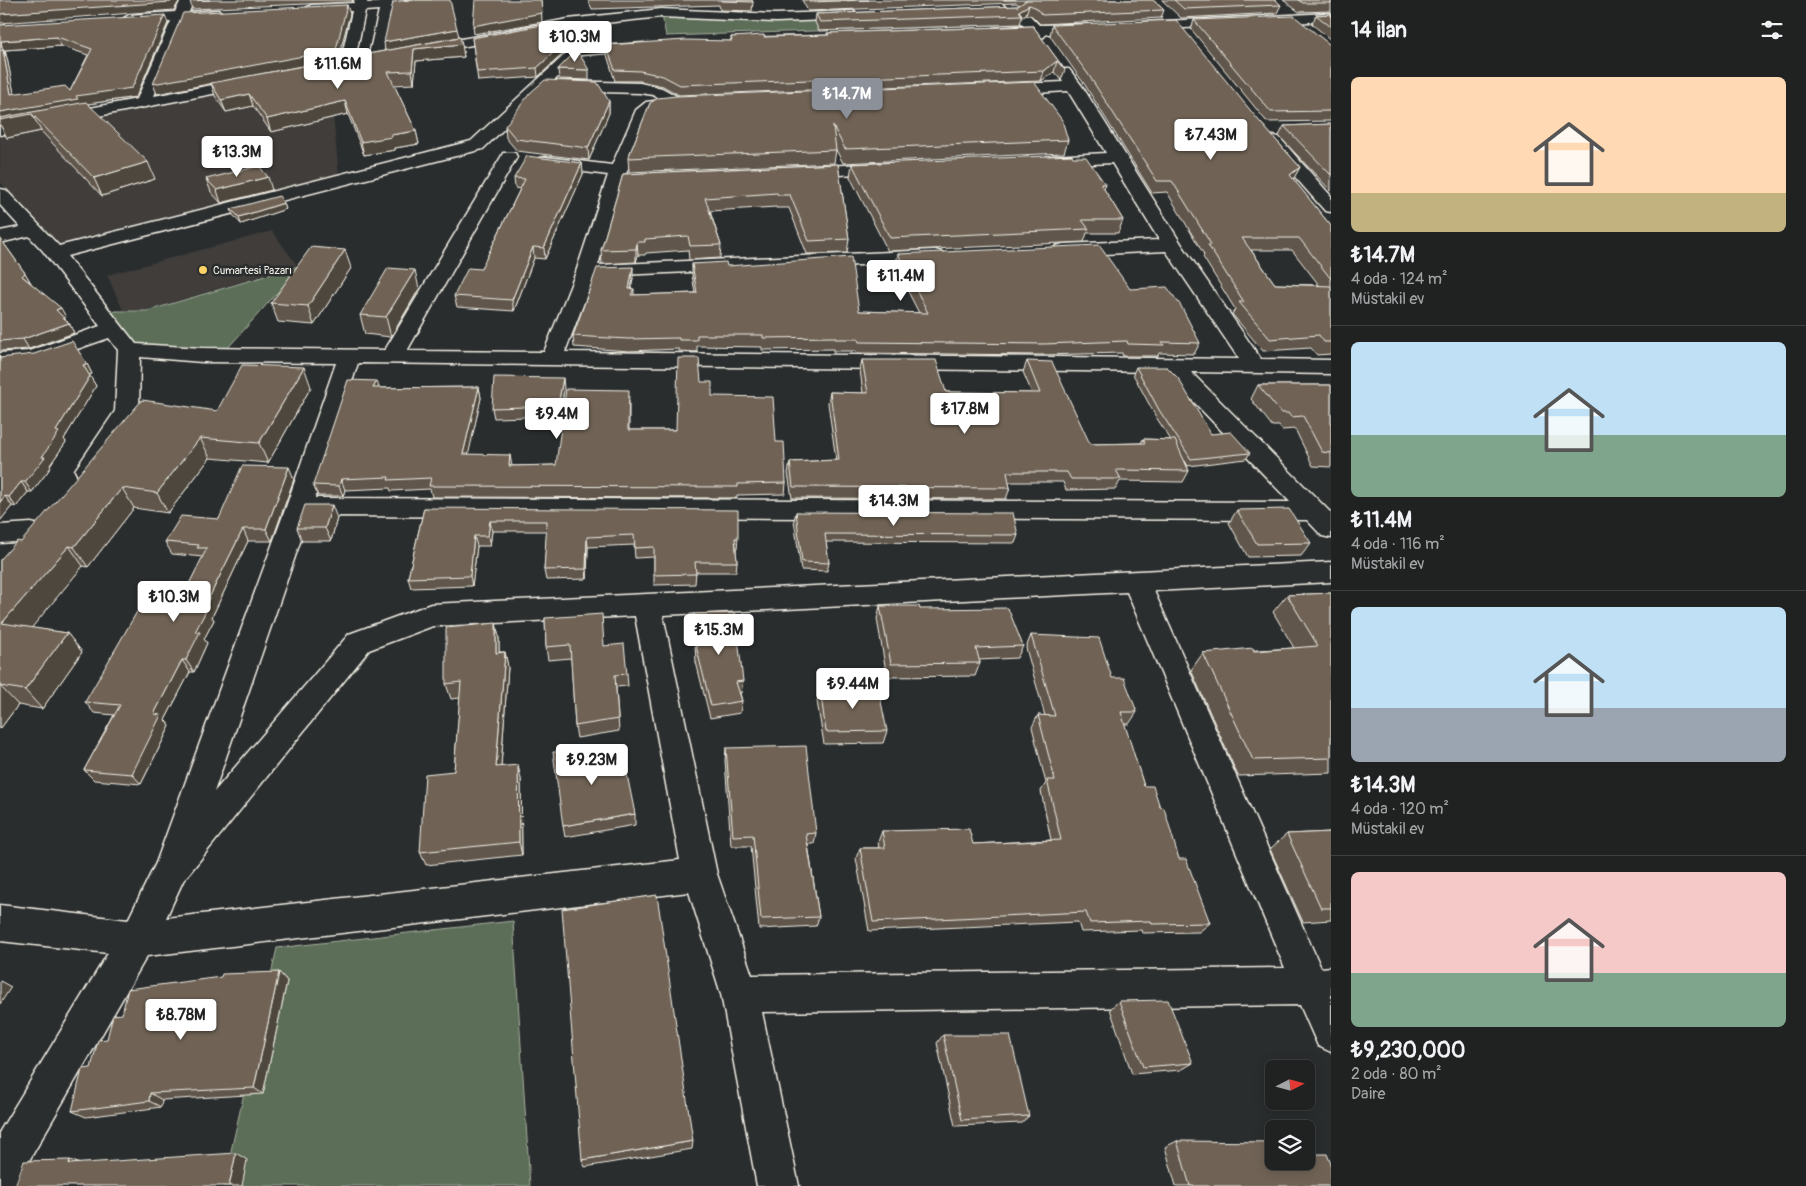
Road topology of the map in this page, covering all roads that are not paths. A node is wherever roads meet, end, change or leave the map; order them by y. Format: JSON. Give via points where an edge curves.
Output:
{"nodes":[{"id":1,"x":187,"y":0,"type":"edge"},
{"id":2,"x":424,"y":0,"type":"edge"},
{"id":3,"x":360,"y":3,"type":"edge"},
{"id":4,"x":388,"y":3,"type":"edge"},
{"id":5,"x":1278,"y":5,"type":"edge"},
{"id":6,"x":1007,"y":6,"type":"edge"},
{"id":7,"x":576,"y":7,"type":"dead end"},
{"id":8,"x":302,"y":10,"type":"edge"},
{"id":9,"x":1164,"y":12,"type":"edge"},
{"id":10,"x":236,"y":13,"type":"edge"},
{"id":11,"x":866,"y":15,"type":"edge"},
{"id":12,"x":179,"y":16,"type":"junction"},
{"id":13,"x":1331,"y":17,"type":"edge"},
{"id":14,"x":1297,"y":19,"type":"junction"},
{"id":15,"x":119,"y":20,"type":"edge"},
{"id":16,"x":568,"y":23,"type":"junction"},
{"id":17,"x":1177,"y":24,"type":"junction"},
{"id":18,"x":1130,"y":26,"type":"edge"},
{"id":19,"x":1102,"y":27,"type":"edge"},
{"id":20,"x":1036,"y":30,"type":"junction"},
{"id":21,"x":1310,"y":31,"type":"edge"},
{"id":22,"x":988,"y":32,"type":"edge"},
{"id":23,"x":1189,"y":39,"type":"edge"},
{"id":24,"x":656,"y":46,"type":"edge"},
{"id":25,"x":414,"y":52,"type":"edge"},
{"id":26,"x":394,"y":55,"type":"edge"},
{"id":27,"x":375,"y":59,"type":"junction"},
{"id":28,"x":260,"y":81,"type":"edge"},
{"id":29,"x":541,"y":85,"type":"junction"},
{"id":30,"x":1074,"y":86,"type":"junction"},
{"id":31,"x":986,"y":90,"type":"edge"},
{"id":32,"x":676,"y":102,"type":"junction"},
{"id":33,"x":701,"y":102,"type":"edge"},
{"id":34,"x":142,"y":104,"type":"junction"},
{"id":35,"x":1282,"y":128,"type":"dead end"},
{"id":36,"x":0,"y":130,"type":"edge"},
{"id":37,"x":458,"y":150,"type":"junction"},
{"id":38,"x":509,"y":157,"type":"junction"},
{"id":39,"x":1118,"y":158,"type":"junction"},
{"id":40,"x":1039,"y":162,"type":"edge"},
{"id":41,"x":902,"y":168,"type":"edge"},
{"id":42,"x":784,"y":173,"type":"edge"},
{"id":43,"x":618,"y":176,"type":"junction"},
{"id":44,"x":636,"y":180,"type":"edge"},
{"id":45,"x":0,"y":194,"type":"edge"},
{"id":46,"x":1331,"y":207,"type":"edge"},
{"id":47,"x":34,"y":229,"type":"junction"},
{"id":48,"x":0,"y":237,"type":"edge"},
{"id":49,"x":1172,"y":245,"type":"junction"},
{"id":50,"x":1043,"y":250,"type":"edge"},
{"id":51,"x":54,"y":253,"type":"junction"},
{"id":52,"x":953,"y":255,"type":"edge"},
{"id":53,"x":586,"y":272,"type":"junction"},
{"id":54,"x":113,"y":329,"type":"junction"},
{"id":55,"x":129,"y":350,"type":"junction"},
{"id":56,"x":349,"y":357,"type":"junction"},
{"id":57,"x":392,"y":357,"type":"junction"},
{"id":58,"x":552,"y":359,"type":"junction"},
{"id":59,"x":0,"y":360,"type":"edge"},
{"id":60,"x":1171,"y":365,"type":"junction"},
{"id":61,"x":1254,"y":366,"type":"junction"},
{"id":62,"x":1331,"y":366,"type":"edge"},
{"id":63,"x":72,"y":489,"type":"edge"},
{"id":64,"x":299,"y":507,"type":"junction"},
{"id":65,"x":1313,"y":511,"type":"junction"},
{"id":66,"x":38,"y":525,"type":"edge"},
{"id":67,"x":1331,"y":529,"type":"edge"},
{"id":68,"x":6,"y":543,"type":"edge"},
{"id":69,"x":1331,"y":572,"type":"edge"},
{"id":70,"x":1136,"y":581,"type":"junction"},
{"id":71,"x":647,"y":605,"type":"junction"},
{"id":72,"x":171,"y":869,"type":"junction"},
{"id":73,"x":700,"y":874,"type":"junction"},
{"id":74,"x":0,"y":923,"type":"edge"},
{"id":75,"x":137,"y":939,"type":"junction"},
{"id":76,"x":1322,"y":986,"type":"edge"},
{"id":77,"x":740,"y":994,"type":"junction"},
{"id":78,"x":1331,"y":1033,"type":"edge"},
{"id":79,"x":0,"y":1170,"type":"edge"},
{"id":80,"x":778,"y":1186,"type":"edge"}],
"edges":[{"from":1,"to":12,"type":"street"},
{"from":2,"to":4,"type":"street"},
{"from":3,"to":4,"type":"street"},
{"from":3,"to":8,"type":"street"},
{"from":3,"to":27,"type":"street","via":[[343,65]]},
{"from":4,"to":27,"type":"street"},
{"from":5,"to":14,"type":"street"},
{"from":6,"to":20,"type":"street"},
{"from":7,"to":16,"type":"street"},
{"from":9,"to":17,"type":"street"},
{"from":10,"to":12,"type":"street"},
{"from":11,"to":16,"type":"street","via":[[776,18],[660,13]]},
{"from":12,"to":15,"type":"street"},
{"from":12,"to":34,"type":"street"},
{"from":13,"to":14,"type":"street"},
{"from":14,"to":17,"type":"street"},
{"from":14,"to":21,"type":"street"},
{"from":16,"to":25,"type":"street"},
{"from":17,"to":18,"type":"street"},
{"from":17,"to":23,"type":"street"},
{"from":19,"to":20,"type":"street"},
{"from":20,"to":22,"type":"street"},
{"from":20,"to":30,"type":"street"},
{"from":24,"to":29,"type":"street","via":[[577,51]]},
{"from":26,"to":27,"type":"street"},
{"from":28,"to":34,"type":"street"},
{"from":29,"to":32,"type":"street","via":[[640,88],[657,91]]},
{"from":29,"to":37,"type":"street","via":[[478,145]]},
{"from":30,"to":31,"type":"street"},
{"from":30,"to":39,"type":"street"},
{"from":32,"to":33,"type":"street"},
{"from":32,"to":43,"type":"street","via":[[652,105],[642,113]]},
{"from":34,"to":36,"type":"street"},
{"from":35,"to":46,"type":"street","via":[[1262,129]]},
{"from":37,"to":38,"type":"street"},
{"from":37,"to":51,"type":"street"},
{"from":38,"to":43,"type":"street"},
{"from":38,"to":57,"type":"street"},
{"from":39,"to":40,"type":"street"},
{"from":39,"to":49,"type":"street"},
{"from":41,"to":42,"type":"street"},
{"from":43,"to":44,"type":"street"},
{"from":43,"to":53,"type":"street"},
{"from":45,"to":47,"type":"street"},
{"from":47,"to":48,"type":"street"},
{"from":47,"to":51,"type":"street"},
{"from":49,"to":50,"type":"street"},
{"from":49,"to":61,"type":"street"},
{"from":51,"to":54,"type":"street"},
{"from":52,"to":53,"type":"street"},
{"from":53,"to":58,"type":"street"},
{"from":54,"to":55,"type":"street"},
{"from":54,"to":59,"type":"street","via":[[32,356]]},
{"from":55,"to":56,"type":"street","via":[[202,356]]},
{"from":55,"to":63,"type":"street","via":[[127,412]]},
{"from":56,"to":57,"type":"street"},
{"from":56,"to":64,"type":"street"},
{"from":57,"to":58,"type":"street"},
{"from":58,"to":60,"type":"street"},
{"from":60,"to":61,"type":"street"},
{"from":60,"to":65,"type":"street"},
{"from":61,"to":62,"type":"street"},
{"from":64,"to":65,"type":"street"},
{"from":64,"to":72,"type":"street"},
{"from":65,"to":67,"type":"street"},
{"from":66,"to":68,"type":"street"},
{"from":69,"to":70,"type":"street"},
{"from":70,"to":71,"type":"street"},
{"from":70,"to":76,"type":"street"},
{"from":71,"to":72,"type":"street","via":[[431,615],[359,642]]},
{"from":71,"to":73,"type":"street"},
{"from":72,"to":75,"type":"street"},
{"from":73,"to":75,"type":"street"},
{"from":73,"to":77,"type":"street"},
{"from":74,"to":75,"type":"street"},
{"from":75,"to":79,"type":"street"},
{"from":76,"to":77,"type":"street"},
{"from":76,"to":78,"type":"street"},
{"from":77,"to":80,"type":"street"}]}
